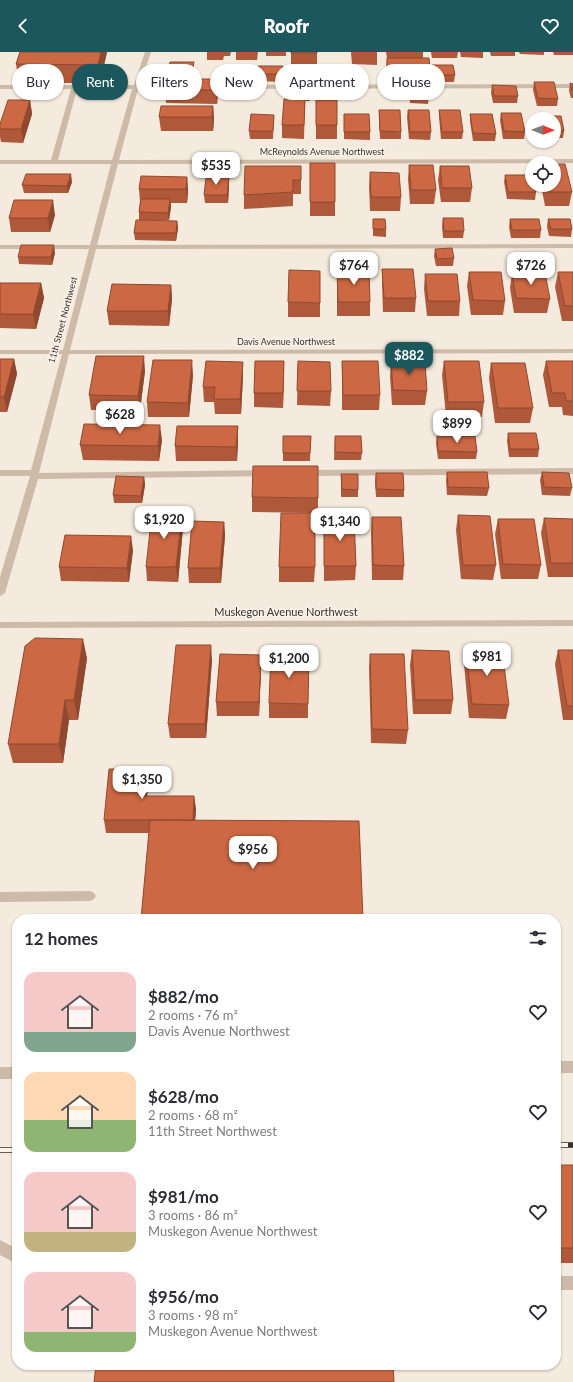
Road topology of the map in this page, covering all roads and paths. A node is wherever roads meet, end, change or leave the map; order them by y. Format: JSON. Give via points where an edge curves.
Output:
{"nodes":[{"id":1,"x":148,"y":52,"type":"edge"},
{"id":2,"x":144,"y":64,"type":"edge"},
{"id":3,"x":573,"y":86,"type":"edge"},
{"id":4,"x":0,"y":87,"type":"edge"},
{"id":5,"x":72,"y":87,"type":"edge"},
{"id":6,"x":128,"y":87,"type":"edge"},
{"id":7,"x":136,"y":87,"type":"joint"},
{"id":8,"x":202,"y":87,"type":"edge"},
{"id":9,"x":72,"y":98,"type":"edge"},
{"id":10,"x":115,"y":161,"type":"junction"},
{"id":11,"x":573,"y":161,"type":"edge"},
{"id":12,"x":0,"y":162,"type":"edge"},
{"id":13,"x":54,"y":162,"type":"junction"},
{"id":14,"x":573,"y":246,"type":"edge"},
{"id":15,"x":0,"y":247,"type":"edge"},
{"id":16,"x":92,"y":247,"type":"junction"},
{"id":17,"x":573,"y":351,"type":"edge"},
{"id":18,"x":0,"y":352,"type":"edge"},
{"id":19,"x":65,"y":352,"type":"junction"},
{"id":20,"x":573,"y":471,"type":"edge"},
{"id":21,"x":0,"y":473,"type":"edge"},
{"id":22,"x":279,"y":473,"type":"edge"},
{"id":23,"x":295,"y":473,"type":"edge"},
{"id":24,"x":34,"y":474,"type":"junction"},
{"id":25,"x":0,"y":593,"type":"edge"},
{"id":26,"x":573,"y":623,"type":"edge"},
{"id":27,"x":0,"y":625,"type":"edge"},
{"id":28,"x":90,"y":896,"type":"dead end"},
{"id":29,"x":0,"y":897,"type":"edge"},
{"id":30,"x":561,"y":1067,"type":"edge"},
{"id":31,"x":573,"y":1067,"type":"edge"},
{"id":32,"x":0,"y":1073,"type":"edge"},
{"id":33,"x":12,"y":1073,"type":"edge"},
{"id":34,"x":0,"y":1247,"type":"edge"},
{"id":35,"x":12,"y":1254,"type":"edge"},
{"id":36,"x":561,"y":1283,"type":"edge"},
{"id":37,"x":573,"y":1283,"type":"edge"}],
"edges":[{"from":1,"to":2,"type":"street","name":"11th Street Northwest"},
{"from":3,"to":8,"type":"street"},
{"from":4,"to":5,"type":"street"},
{"from":6,"to":7,"type":"street"},
{"from":7,"to":10,"type":"street","name":"11th Street Northwest"},
{"from":9,"to":13,"type":"street"},
{"from":10,"to":11,"type":"street","name":"McReynolds Avenue Northwest"},
{"from":10,"to":13,"type":"street","name":"McReynolds Avenue Northwest"},
{"from":10,"to":16,"type":"street","name":"11th Street Northwest"},
{"from":12,"to":13,"type":"street","name":"McReynolds Avenue Northwest"},
{"from":14,"to":16,"type":"street"},
{"from":15,"to":16,"type":"street"},
{"from":16,"to":19,"type":"street","name":"11th Street Northwest"},
{"from":17,"to":19,"type":"street","name":"Davis Avenue Northwest"},
{"from":18,"to":19,"type":"street","name":"Davis Avenue Northwest"},
{"from":19,"to":24,"type":"street","name":"11th Street Northwest"},
{"from":20,"to":23,"type":"street"},
{"from":21,"to":24,"type":"street"},
{"from":22,"to":24,"type":"street"},
{"from":24,"to":25,"type":"street","name":"11th Street Northwest"},
{"from":26,"to":27,"type":"street","name":"Muskegon Avenue Northwest"},
{"from":28,"to":29,"type":"street"},
{"from":30,"to":31,"type":"street"},
{"from":32,"to":33,"type":"street"},
{"from":34,"to":35,"type":"street"},
{"from":36,"to":37,"type":"street"}]}
